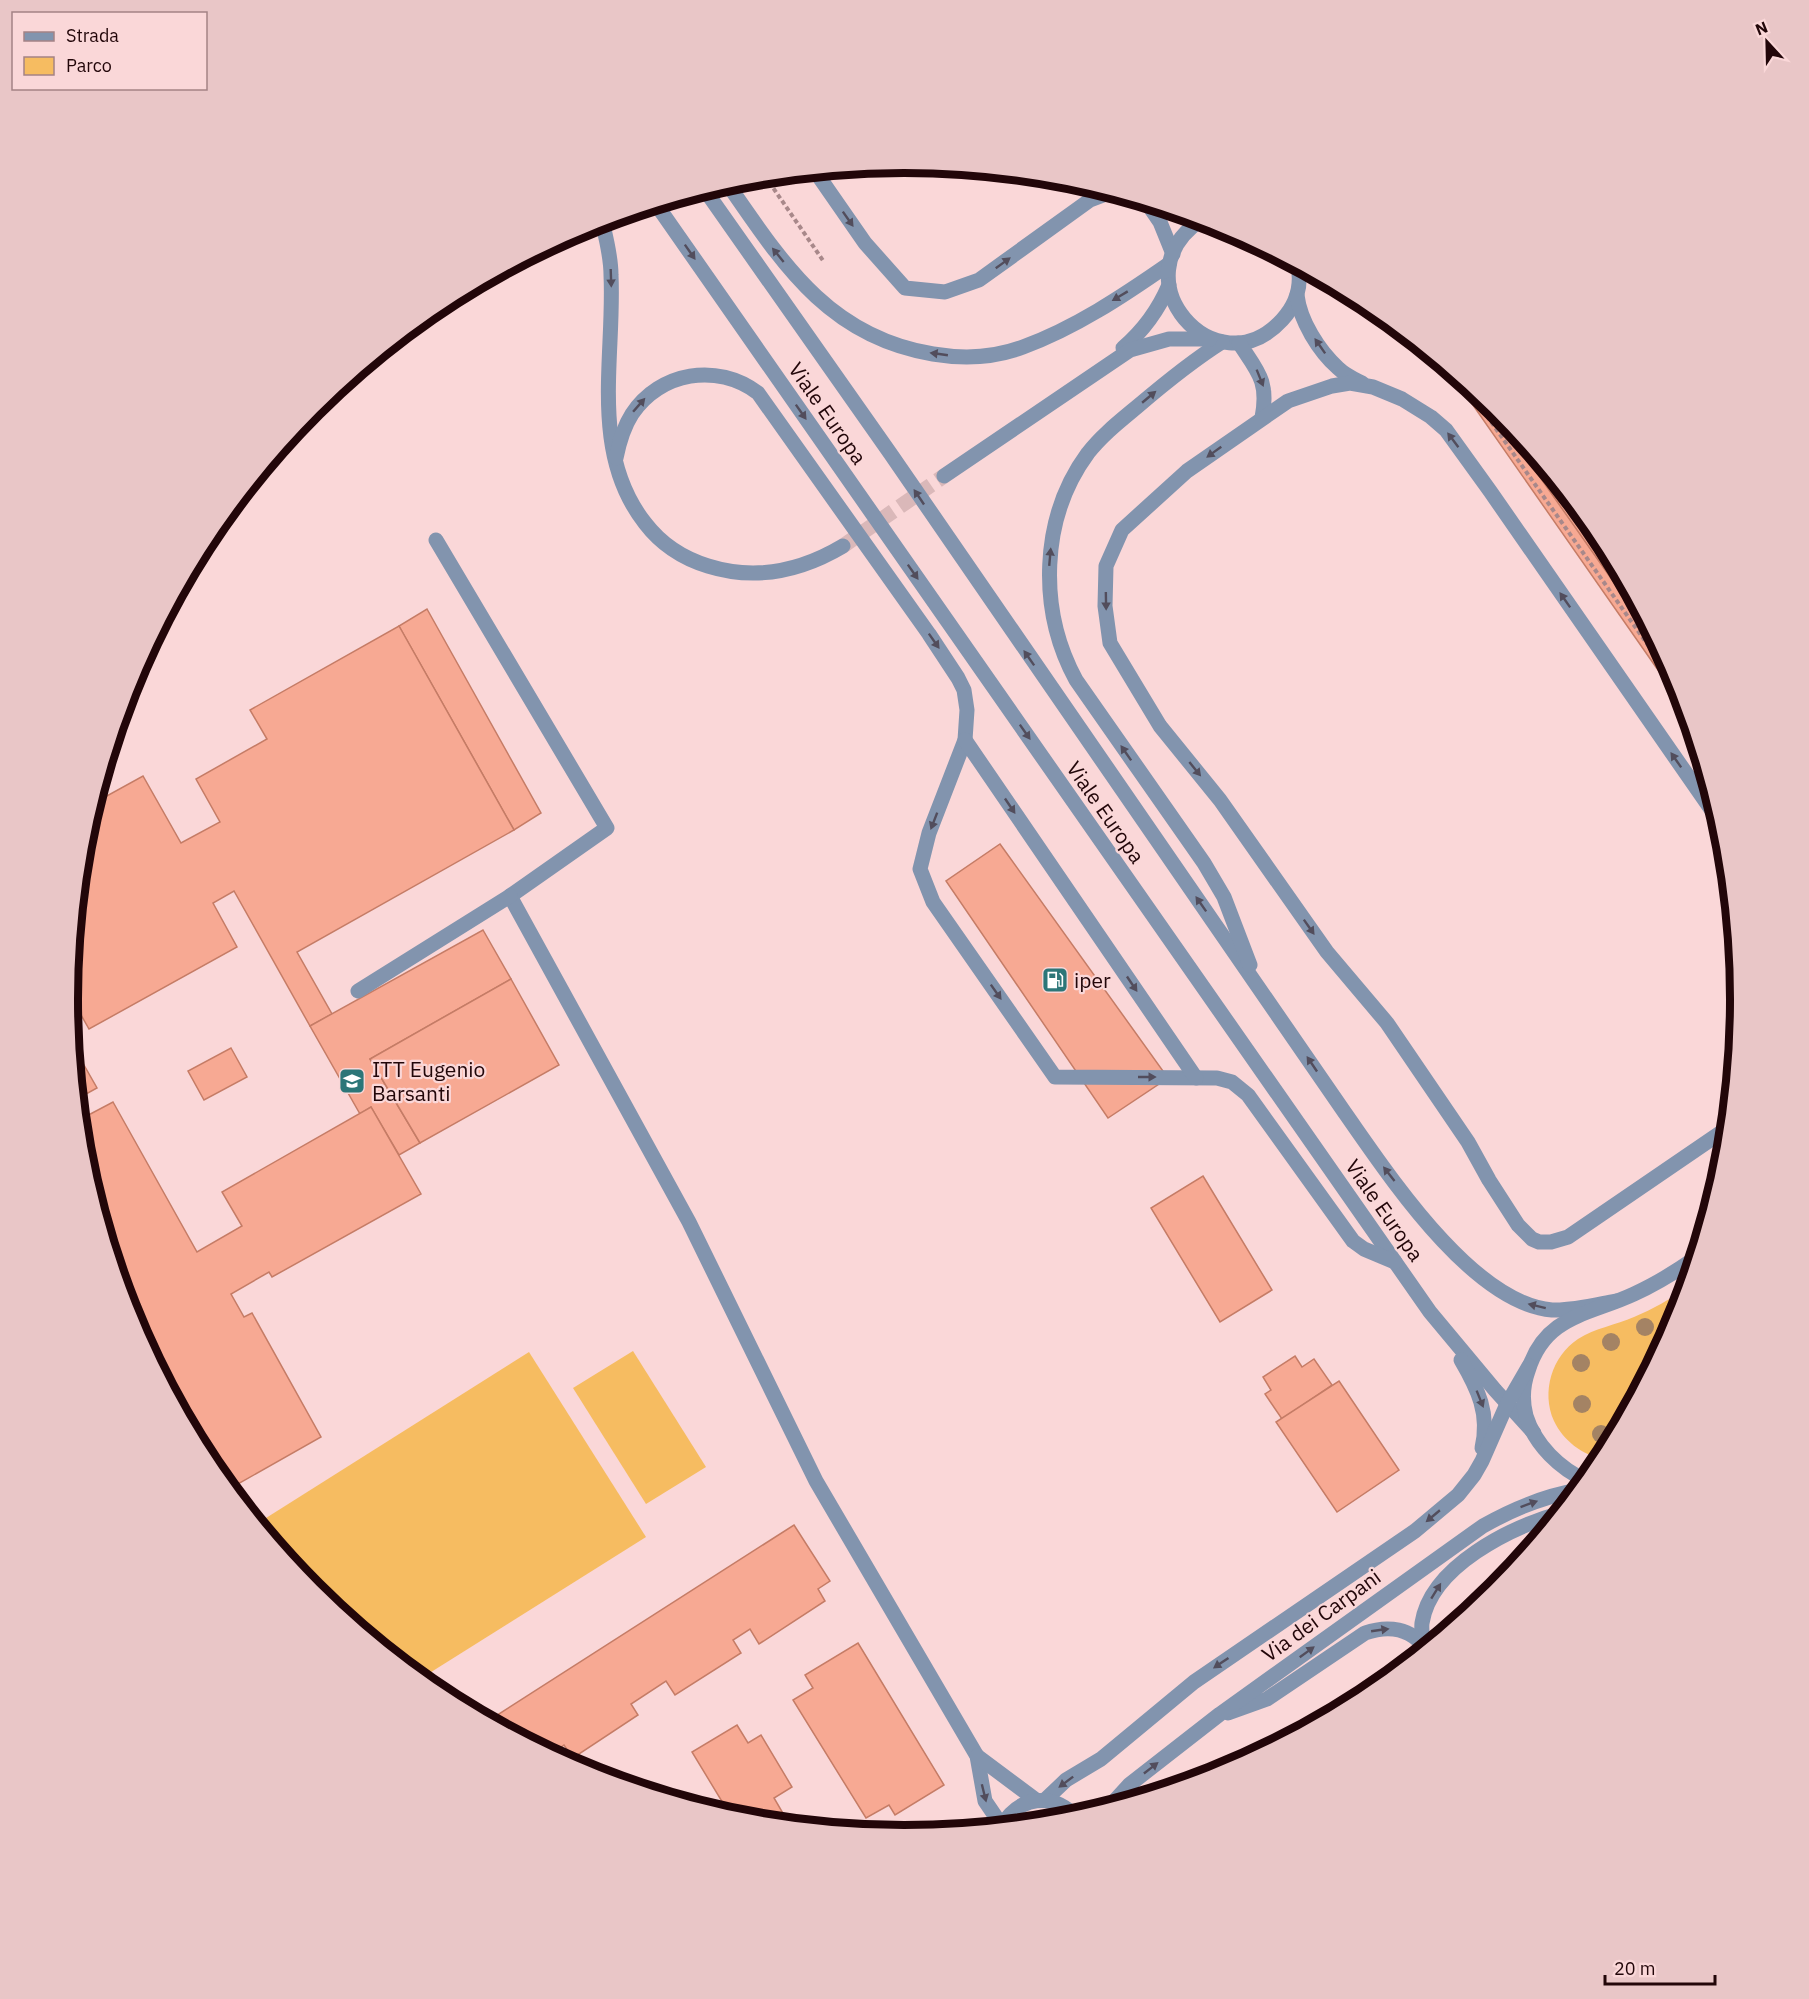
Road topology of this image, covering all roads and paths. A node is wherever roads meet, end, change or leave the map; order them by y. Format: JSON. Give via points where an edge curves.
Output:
{"nodes":[{"id":1,"x":819,"y":178,"type":"edge"},
{"id":2,"x":771,"y":184,"type":"edge"},
{"id":3,"x":733,"y":191,"type":"edge"},
{"id":4,"x":710,"y":197,"type":"edge"},
{"id":5,"x":1099,"y":197,"type":"edge"},
{"id":6,"x":660,"y":210,"type":"edge"},
{"id":7,"x":1153,"y":212,"type":"edge"},
{"id":8,"x":1193,"y":226,"type":"edge"},
{"id":9,"x":604,"y":230,"type":"edge"},
{"id":10,"x":1171,"y":259,"type":"junction"},
{"id":11,"x":826,"y":266,"type":"dead end"},
{"id":12,"x":1300,"y":274,"type":"edge"},
{"id":13,"x":1169,"y":285,"type":"junction"},
{"id":14,"x":1297,"y":296,"type":"junction"},
{"id":15,"x":1216,"y":340,"type":"junction"},
{"id":16,"x":1239,"y":343,"type":"junction"},
{"id":17,"x":1362,"y":383,"type":"junction"},
{"id":18,"x":1066,"y":392,"type":"junction"},
{"id":19,"x":1481,"y":408,"type":"edge"},
{"id":20,"x":1262,"y":418,"type":"junction"},
{"id":21,"x":616,"y":458,"type":"junction"},
{"id":22,"x":944,"y":476,"type":"tunnel mouth"},
{"id":23,"x":436,"y":540,"type":"dead end"},
{"id":24,"x":843,"y":546,"type":"tunnel mouth"},
{"id":25,"x":888,"y":576,"type":"junction"},
{"id":26,"x":944,"y":617,"type":"junction"},
{"id":27,"x":1656,"y":657,"type":"edge"},
{"id":28,"x":965,"y":740,"type":"junction"},
{"id":29,"x":1707,"y":804,"type":"edge"},
{"id":30,"x":510,"y":896,"type":"junction"},
{"id":31,"x":1257,"y":985,"type":"junction"},
{"id":32,"x":358,"y":991,"type":"dead end"},
{"id":33,"x":1196,"y":1078,"type":"junction"},
{"id":34,"x":1720,"y":1133,"type":"edge"},
{"id":35,"x":1395,"y":1262,"type":"junction"},
{"id":36,"x":1688,"y":1263,"type":"edge"},
{"id":37,"x":1616,"y":1301,"type":"junction"},
{"id":38,"x":1430,"y":1312,"type":"junction"},
{"id":39,"x":1529,"y":1366,"type":"junction"},
{"id":40,"x":1507,"y":1404,"type":"junction"},
{"id":41,"x":1534,"y":1433,"type":"junction"},
{"id":42,"x":1474,"y":1475,"type":"junction"},
{"id":43,"x":1579,"y":1477,"type":"edge"},
{"id":44,"x":1568,"y":1492,"type":"edge"},
{"id":45,"x":1549,"y":1516,"type":"edge"},
{"id":46,"x":1424,"y":1642,"type":"edge"},
{"id":47,"x":1421,"y":1644,"type":"edge"},
{"id":48,"x":1220,"y":1714,"type":"junction"},
{"id":49,"x":978,"y":1756,"type":"junction"},
{"id":50,"x":1117,"y":1798,"type":"edge"},
{"id":51,"x":1040,"y":1800,"type":"junction"},
{"id":52,"x":1069,"y":1809,"type":"edge"},
{"id":53,"x":998,"y":1820,"type":"edge"},
{"id":54,"x":1006,"y":1820,"type":"edge"}],
"edges":[{"from":1,"to":5,"type":"street","one_way":true,"via":[[865,243],[905,288],[945,292],[979,280]]},
{"from":2,"to":11,"type":"path"},
{"from":10,"to":3,"type":"street","one_way":true,"via":[[1091,314],[1022,348],[982,357],[957,357],[892,344],[862,331],[823,303],[771,246]]},
{"from":31,"to":4,"type":"street","name":"Viale Europa","one_way":true},
{"from":6,"to":26,"type":"street","name":"Viale Europa","one_way":true},
{"from":7,"to":10,"type":"street"},
{"from":8,"to":10,"type":"street","via":[[1176,245]]},
{"from":9,"to":21,"type":"street","one_way":true,"via":[[611,274],[608,399]]},
{"from":10,"to":13,"type":"street"},
{"from":12,"to":14,"type":"street"},
{"from":13,"to":15,"type":"street","via":[[1184,321]]},
{"from":13,"to":18,"type":"street","via":[[1152,319],[1138,335]]},
{"from":14,"to":16,"type":"street","via":[[1289,313],[1275,328]]},
{"from":17,"to":14,"type":"street","one_way":true,"via":[[1329,358],[1304,321]]},
{"from":15,"to":16,"type":"street"},
{"from":15,"to":18,"type":"street","via":[[1180,338],[1142,345]]},
{"from":31,"to":15,"type":"street","one_way":true,"via":[[1224,897],[1204,863],[1065,660],[1052,609],[1050,580],[1051,547],[1060,508],[1088,453],[1117,422]]},
{"from":16,"to":20,"type":"street","one_way":true,"via":[[1263,386]]},
{"from":17,"to":20,"type":"street","via":[[1332,386],[1301,396]]},
{"from":29,"to":17,"type":"street","one_way":true,"via":[[1446,430],[1402,399]]},
{"from":18,"to":22,"type":"street"},
{"from":19,"to":27,"type":"path"},
{"from":20,"to":34,"type":"street","one_way":true,"via":[[1187,471],[1122,530],[1106,566],[1105,606],[1110,643],[1160,726],[1220,800],[1327,952],[1387,1023],[1468,1142],[1511,1215],[1532,1239],[1546,1243],[1569,1237]]},
{"from":21,"to":24,"type":"street","via":[[626,494],[652,532],[699,563],[737,573],[779,572],[812,562]]},
{"from":21,"to":25,"type":"street","one_way":true,"via":[[632,415],[660,386],[697,374],[744,383],[766,403]]},
{"from":23,"to":30,"type":"street","via":[[606,828]]},
{"from":25,"to":26,"type":"street"},
{"from":25,"to":28,"type":"street","one_way":true,"via":[[964,690],[968,710]]},
{"from":26,"to":35,"type":"street","name":"Viale Europa","one_way":true},
{"from":28,"to":33,"type":"street","one_way":true},
{"from":28,"to":33,"type":"street","one_way":true,"via":[[929,833],[920,869],[933,902],[1055,1077]]},
{"from":30,"to":32,"type":"street"},
{"from":30,"to":49,"type":"street","via":[[689,1222],[816,1481]]},
{"from":37,"to":31,"type":"street","name":"Viale Europa","one_way":true,"via":[[1567,1309],[1538,1307],[1508,1296],[1474,1271],[1382,1165]]},
{"from":33,"to":35,"type":"street","via":[[1217,1078],[1240,1087],[1353,1241]]},
{"from":35,"to":38,"type":"street","name":"Viale Europa"},
{"from":36,"to":37,"type":"street"},
{"from":37,"to":39,"type":"street","name":"Via dei Carpani","via":[[1559,1325],[1543,1341]]},
{"from":38,"to":40,"type":"street","name":"Viale Europa"},
{"from":38,"to":42,"type":"street","name":"Via dei Carpani","one_way":true,"via":[[1467,1372],[1484,1410],[1485,1436]]},
{"from":39,"to":40,"type":"street","name":"Via dei Carpani"},
{"from":39,"to":41,"type":"street","via":[[1524,1403]]},
{"from":40,"to":41,"type":"street","name":"Viale Europa"},
{"from":40,"to":42,"type":"street","name":"Via dei Carpani"},
{"from":41,"to":43,"type":"street","via":[[1554,1459]]},
{"from":42,"to":51,"type":"street","name":"Via dei Carpani","one_way":true,"via":[[1458,1495],[1415,1531],[1194,1682],[1101,1759]]},
{"from":48,"to":44,"type":"street","name":"Via dei Carpani","one_way":true,"via":[[1483,1526],[1525,1505]]},
{"from":46,"to":45,"type":"street","one_way":true,"via":[[1425,1613],[1448,1575],[1503,1535]]},
{"from":48,"to":47,"type":"street","one_way":true,"via":[[1267,1699],[1365,1632],[1395,1629]]},
{"from":50,"to":48,"type":"street","name":"Via dei Carpani","one_way":true},
{"from":49,"to":51,"type":"street"},
{"from":49,"to":53,"type":"street","one_way":true,"via":[[986,1801]]},
{"from":51,"to":52,"type":"street"},
{"from":51,"to":54,"type":"street","name":"Via dei Carpani","via":[[1025,1803]]}]}
